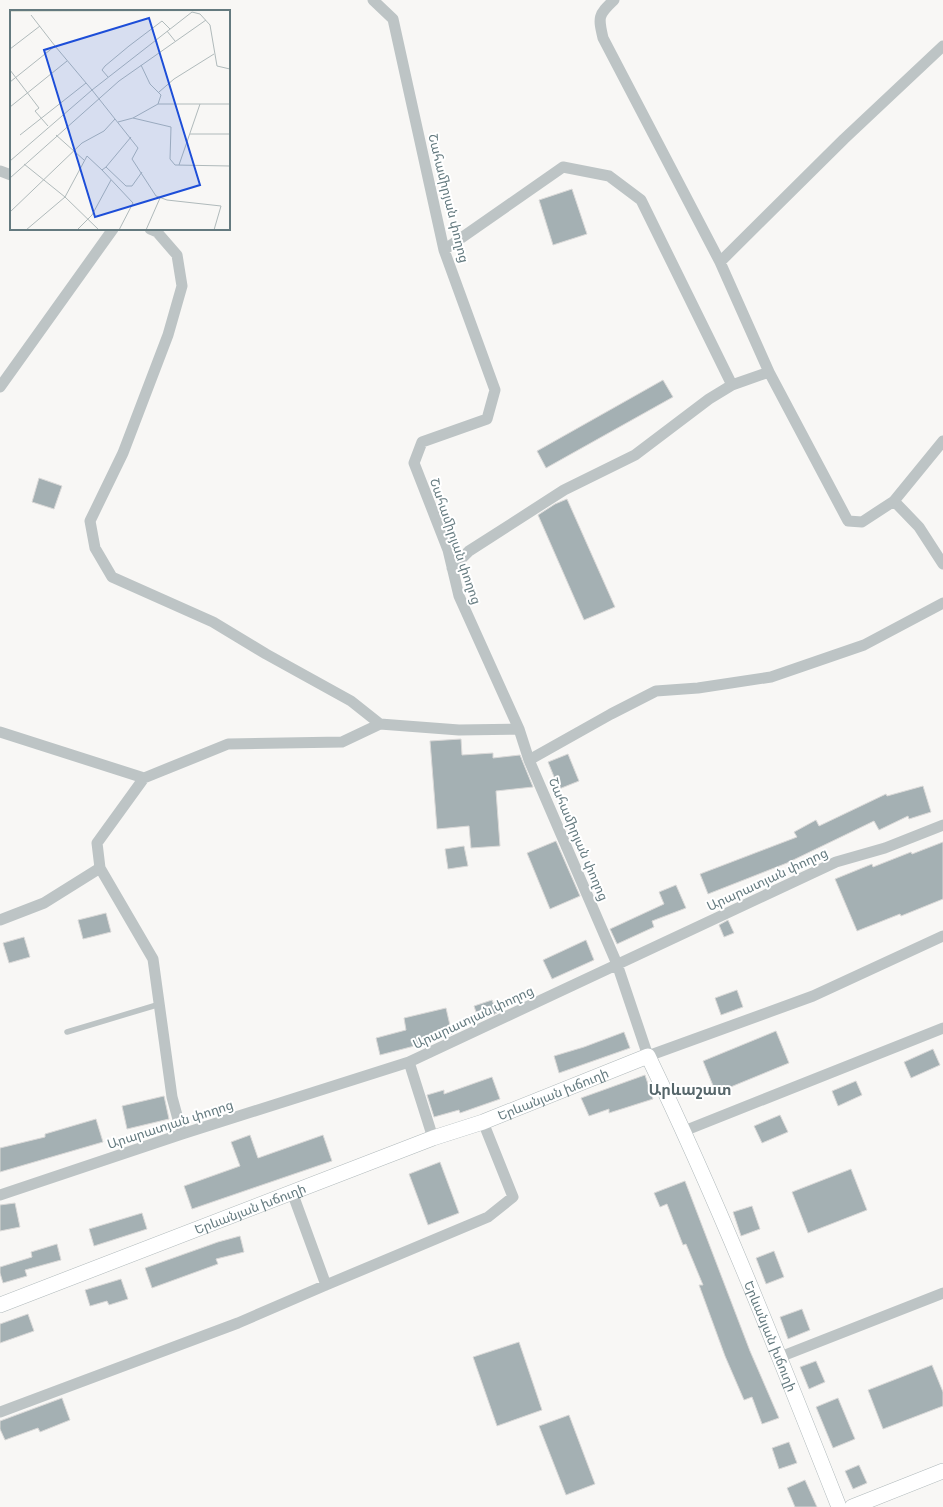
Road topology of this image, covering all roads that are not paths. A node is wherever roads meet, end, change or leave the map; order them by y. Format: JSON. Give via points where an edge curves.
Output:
{"nodes":[{"id":1,"x":373,"y":0,"type":"edge"},
{"id":2,"x":614,"y":0,"type":"edge"},
{"id":3,"x":943,"y":46,"type":"edge"},
{"id":4,"x":0,"y":171,"type":"edge"},
{"id":5,"x":10,"y":175,"type":"edge"},
{"id":6,"x":112,"y":230,"type":"edge"},
{"id":7,"x":152,"y":230,"type":"edge"},
{"id":8,"x":444,"y":250,"type":"junction"},
{"id":9,"x":720,"y":262,"type":"junction"},
{"id":10,"x":770,"y":372,"type":"junction"},
{"id":11,"x":732,"y":385,"type":"junction"},
{"id":12,"x":0,"y":387,"type":"edge"},
{"id":13,"x":943,"y":441,"type":"edge"},
{"id":14,"x":894,"y":501,"type":"junction"},
{"id":15,"x":943,"y":564,"type":"edge"},
{"id":16,"x":452,"y":568,"type":"junction"},
{"id":17,"x":943,"y":603,"type":"edge"},
{"id":18,"x":380,"y":724,"type":"junction"},
{"id":19,"x":519,"y":729,"type":"junction"},
{"id":20,"x":0,"y":732,"type":"edge"},
{"id":21,"x":529,"y":760,"type":"junction"},
{"id":22,"x":144,"y":778,"type":"junction"},
{"id":23,"x":943,"y":825,"type":"edge"},
{"id":24,"x":100,"y":868,"type":"junction"},
{"id":25,"x":0,"y":920,"type":"edge"},
{"id":26,"x":943,"y":936,"type":"edge"},
{"id":27,"x":617,"y":964,"type":"junction"},
{"id":28,"x":160,"y":1004,"type":"junction"},
{"id":29,"x":943,"y":1028,"type":"edge"},
{"id":30,"x":67,"y":1032,"type":"dead end"},
{"id":31,"x":648,"y":1056,"type":"junction"},
{"id":32,"x":409,"y":1062,"type":"junction"},
{"id":33,"x":483,"y":1122,"type":"junction"},
{"id":34,"x":684,"y":1131,"type":"junction"},
{"id":35,"x":182,"y":1134,"type":"junction"},
{"id":36,"x":433,"y":1138,"type":"junction"},
{"id":37,"x":292,"y":1192,"type":"junction"},
{"id":38,"x":0,"y":1195,"type":"edge"},
{"id":39,"x":326,"y":1285,"type":"junction"},
{"id":40,"x":943,"y":1293,"type":"edge"},
{"id":41,"x":0,"y":1305,"type":"edge"},
{"id":42,"x":780,"y":1357,"type":"junction"},
{"id":43,"x":0,"y":1412,"type":"edge"},
{"id":44,"x":943,"y":1470,"type":"edge"},
{"id":45,"x":839,"y":1507,"type":"edge"},
{"id":46,"x":852,"y":1507,"type":"edge"}],
"edges":[{"from":1,"to":8,"type":"street","name":"Շահամիրյան փողոց","via":[[393,19]]},
{"from":2,"to":9,"type":"street","via":[[603,10],[599,22],[603,38]]},
{"from":3,"to":9,"type":"street","via":[[844,139]]},
{"from":4,"to":5,"type":"street"},
{"from":6,"to":12,"type":"street"},
{"from":7,"to":18,"type":"street","via":[[177,255],[182,286],[168,335],[123,453],[90,521],[95,548],[112,577],[213,622],[352,701]]},
{"from":8,"to":11,"type":"street","via":[[563,167],[609,176],[641,200]]},
{"from":8,"to":16,"type":"street","name":"Շահամիրյան փողոց","via":[[495,390],[487,419],[422,442],[414,463],[448,550]]},
{"from":9,"to":10,"type":"street"},
{"from":10,"to":11,"type":"street"},
{"from":10,"to":14,"type":"street","via":[[848,521],[862,522]]},
{"from":11,"to":16,"type":"street","via":[[709,399],[635,455],[564,490],[469,551]]},
{"from":13,"to":14,"type":"street"},
{"from":14,"to":15,"type":"street","via":[[919,527]]},
{"from":16,"to":19,"type":"street","name":"Շահամիրյան փողոց","via":[[459,596]]},
{"from":17,"to":21,"type":"street","via":[[864,645],[771,677],[698,688],[656,691]]},
{"from":18,"to":19,"type":"street","via":[[459,730]]},
{"from":18,"to":22,"type":"street","via":[[342,742],[228,744]]},
{"from":19,"to":21,"type":"street","name":"Շահամիրյան փողոց"},
{"from":20,"to":22,"type":"street"},
{"from":21,"to":27,"type":"street","name":"Շահամիրյան փողոց"},
{"from":22,"to":24,"type":"street","via":[[97,843]]},
{"from":23,"to":27,"type":"street","name":"Արարատյան փողոց","via":[[886,848],[836,862]]},
{"from":24,"to":25,"type":"street","via":[[44,902]]},
{"from":24,"to":28,"type":"street","via":[[153,959]]},
{"from":26,"to":31,"type":"street","via":[[813,996]]},
{"from":27,"to":31,"type":"street","name":"Շահամիրյան փողոց"},
{"from":27,"to":32,"type":"street","name":"Արարատյան փողոց"},
{"from":28,"to":30,"type":"lane"},
{"from":28,"to":35,"type":"street","via":[[172,1097]]},
{"from":29,"to":34,"type":"street"},
{"from":31,"to":33,"type":"main road","name":"Երևանյան խճուղի"},
{"from":31,"to":34,"type":"main road","name":"Երևանյան խճուղի"},
{"from":32,"to":35,"type":"street","name":"Արարատյան փողոց"},
{"from":32,"to":36,"type":"street"},
{"from":33,"to":36,"type":"main road","name":"Երևանյան խճուղի"},
{"from":33,"to":39,"type":"street","via":[[513,1197],[488,1217]]},
{"from":34,"to":42,"type":"main road","name":"Երևանյան խճուղի"},
{"from":35,"to":38,"type":"street","name":"Արարատյան փողոց"},
{"from":36,"to":37,"type":"main road","name":"Երևանյան խճուղի"},
{"from":37,"to":39,"type":"street"},
{"from":37,"to":41,"type":"main road","name":"Երևանյան խճուղի"},
{"from":39,"to":43,"type":"street","via":[[238,1323]]},
{"from":40,"to":42,"type":"street"},
{"from":42,"to":45,"type":"main road","name":"Երևանյան խճուղի"},
{"from":44,"to":46,"type":"main road"}]}
